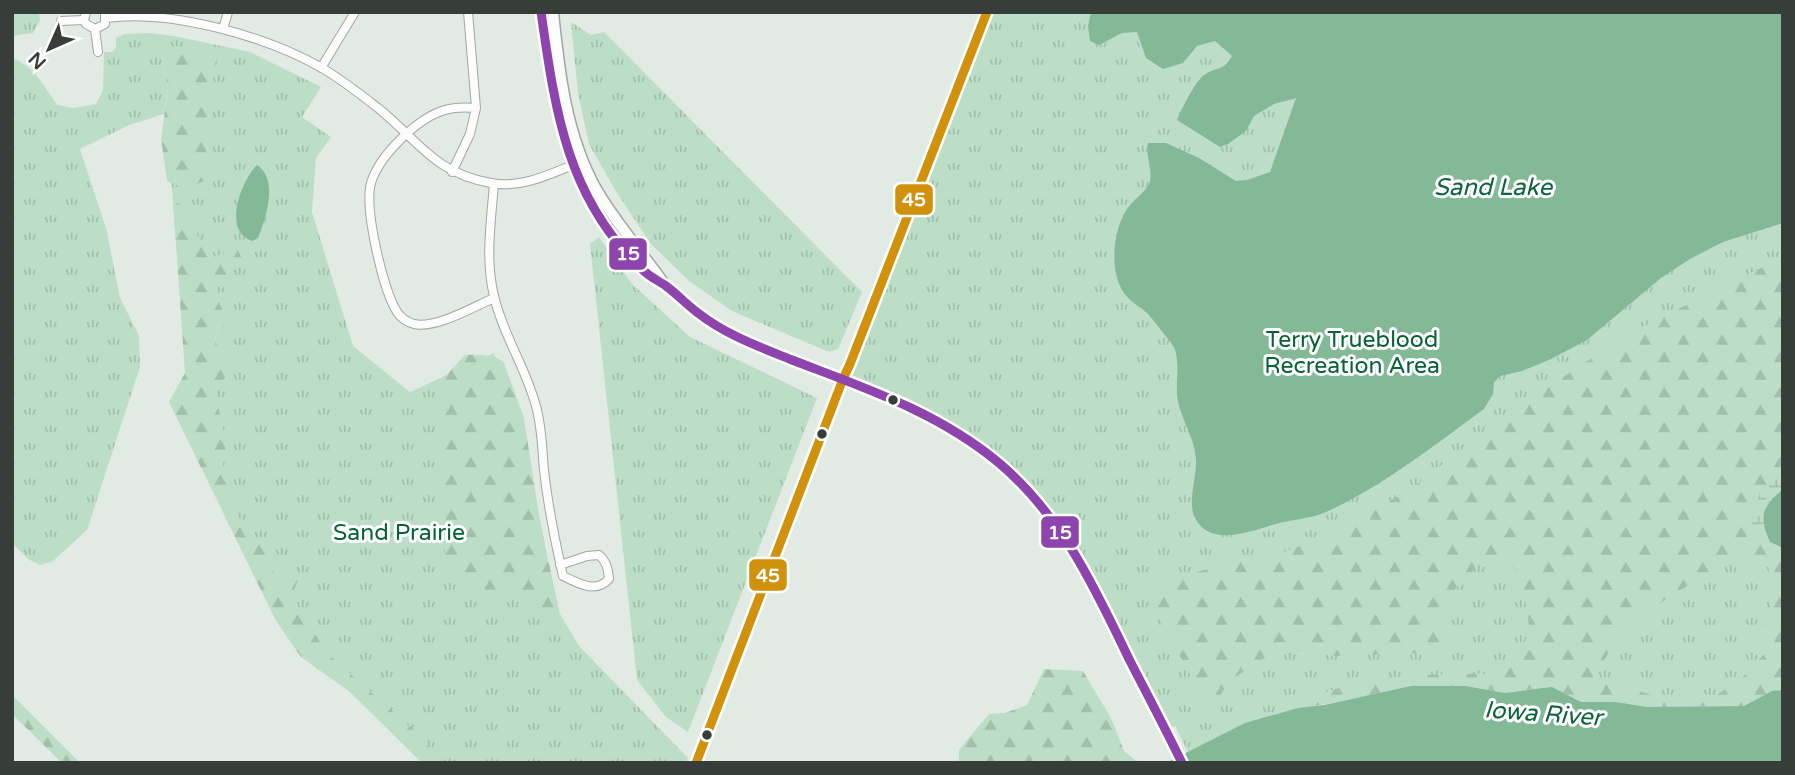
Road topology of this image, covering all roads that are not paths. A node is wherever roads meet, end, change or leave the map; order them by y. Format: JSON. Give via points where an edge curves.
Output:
{"nodes":[{"id":1,"x":228,"y":12,"type":"edge"},
{"id":2,"x":355,"y":12,"type":"edge"},
{"id":3,"x":468,"y":12,"type":"edge"},
{"id":4,"x":541,"y":12,"type":"edge"},
{"id":5,"x":553,"y":12,"type":"edge"},
{"id":6,"x":987,"y":12,"type":"edge"},
{"id":7,"x":106,"y":15,"type":"edge"},
{"id":8,"x":85,"y":16,"type":"edge"},
{"id":9,"x":61,"y":20,"type":"dead end"},
{"id":10,"x":95,"y":29,"type":"junction"},
{"id":11,"x":223,"y":29,"type":"junction"},
{"id":12,"x":98,"y":52,"type":"dead end"},
{"id":13,"x":321,"y":68,"type":"junction"},
{"id":14,"x":476,"y":108,"type":"junction"},
{"id":15,"x":406,"y":134,"type":"junction"},
{"id":16,"x":578,"y":163,"type":"junction"},
{"id":17,"x":452,"y":172,"type":"junction"},
{"id":18,"x":494,"y":184,"type":"junction"},
{"id":19,"x":494,"y":298,"type":"junction"},
{"id":20,"x":843,"y":379,"type":"junction"},
{"id":21,"x":560,"y":565,"type":"junction"},
{"id":22,"x":696,"y":763,"type":"edge"},
{"id":23,"x":1182,"y":763,"type":"edge"}],
"edges":[{"from":1,"to":11,"type":"street"},
{"from":2,"to":13,"type":"street"},
{"from":3,"to":14,"type":"street"},
{"from":4,"to":16,"type":"main road","via":[[554,99]]},
{"from":5,"to":16,"type":"main road"},
{"from":6,"to":20,"type":"main road"},
{"from":7,"to":10,"type":"street","via":[[105,24]]},
{"from":7,"to":11,"type":"street"},
{"from":8,"to":9,"type":"street"},
{"from":8,"to":10,"type":"street"},
{"from":10,"to":12,"type":"street"},
{"from":11,"to":13,"type":"street"},
{"from":13,"to":15,"type":"street"},
{"from":14,"to":15,"type":"street","via":[[438,112]]},
{"from":14,"to":17,"type":"street","via":[[470,134]]},
{"from":15,"to":17,"type":"street"},
{"from":15,"to":19,"type":"street","via":[[376,170],[368,199],[396,311],[402,318],[434,324]]},
{"from":16,"to":18,"type":"street","via":[[529,182]]},
{"from":16,"to":20,"type":"main road","via":[[666,286],[699,314],[758,347]]},
{"from":17,"to":18,"type":"street"},
{"from":18,"to":19,"type":"street","via":[[489,251]]},
{"from":19,"to":21,"type":"street","via":[[537,406]]},
{"from":20,"to":22,"type":"main road"},
{"from":20,"to":23,"type":"main road","via":[[940,421],[1022,484],[1073,550]]},
{"from":21,"to":21,"type":"street","via":[[563,576],[594,587],[609,579],[599,555]]}]}
